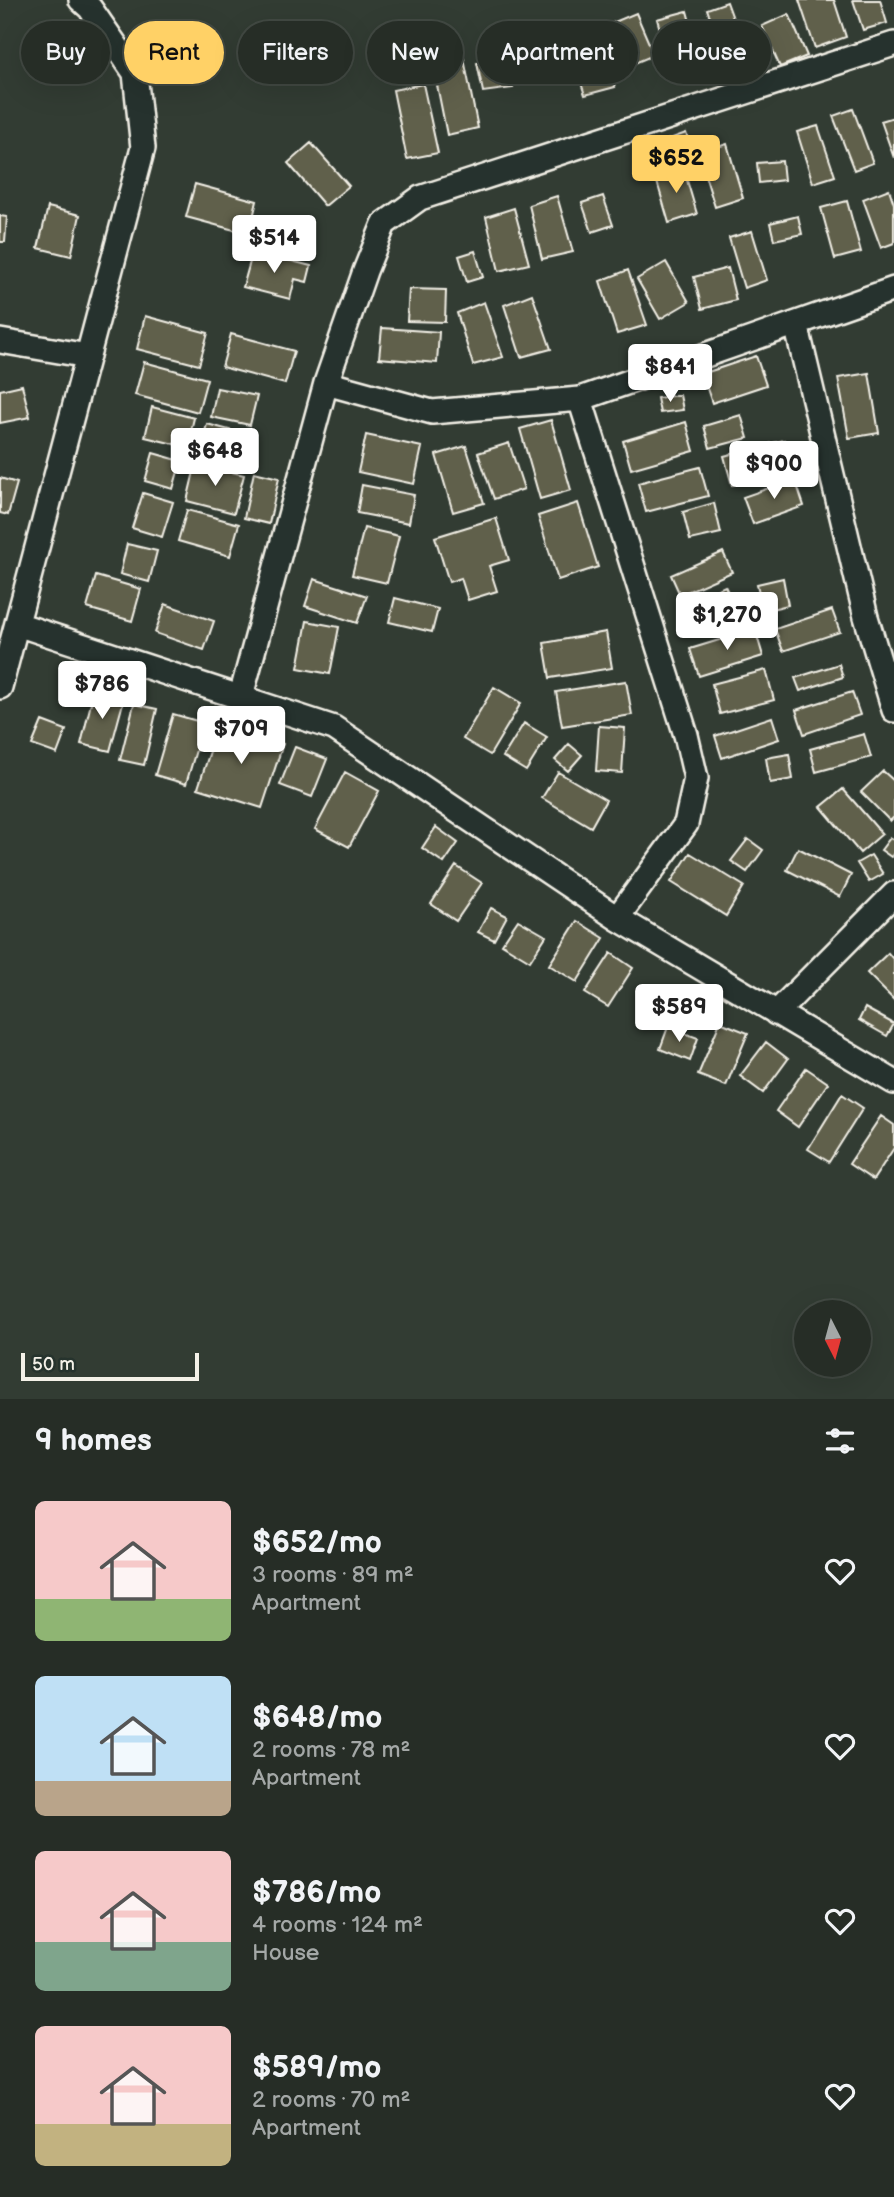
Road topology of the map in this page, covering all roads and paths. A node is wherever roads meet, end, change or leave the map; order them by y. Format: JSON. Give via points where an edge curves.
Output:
{"nodes":[{"id":1,"x":81,"y":0,"type":"edge"},
{"id":2,"x":894,"y":44,"type":"edge"},
{"id":3,"x":894,"y":289,"type":"edge"},
{"id":4,"x":796,"y":324,"type":"junction"},
{"id":5,"x":0,"y":341,"type":"edge"},
{"id":6,"x":88,"y":356,"type":"junction"},
{"id":7,"x":326,"y":383,"type":"junction"},
{"id":8,"x":580,"y":399,"type":"junction"},
{"id":9,"x":17,"y":624,"type":"junction"},
{"id":10,"x":0,"y":687,"type":"edge"},
{"id":11,"x":241,"y":696,"type":"junction"},
{"id":12,"x":894,"y":710,"type":"edge"},
{"id":13,"x":894,"y":894,"type":"edge"},
{"id":14,"x":617,"y":918,"type":"junction"},
{"id":15,"x":776,"y":1013,"type":"junction"},
{"id":16,"x":894,"y":1082,"type":"edge"}],
"edges":[{"from":1,"to":6,"type":"street","via":[[135,74],[142,148]]},
{"from":2,"to":7,"type":"street","via":[[420,198],[384,224]]},
{"from":3,"to":4,"type":"street"},
{"from":4,"to":8,"type":"street"},
{"from":4,"to":12,"type":"street","via":[[866,617]]},
{"from":5,"to":6,"type":"street"},
{"from":6,"to":9,"type":"street"},
{"from":7,"to":8,"type":"street","via":[[432,412]]},
{"from":7,"to":11,"type":"street"},
{"from":8,"to":14,"type":"street","via":[[696,778],[686,824]]},
{"from":9,"to":10,"type":"street"},
{"from":9,"to":11,"type":"street"},
{"from":11,"to":14,"type":"street","via":[[334,728]]},
{"from":13,"to":15,"type":"street"},
{"from":14,"to":15,"type":"street"},
{"from":15,"to":16,"type":"street"}]}
